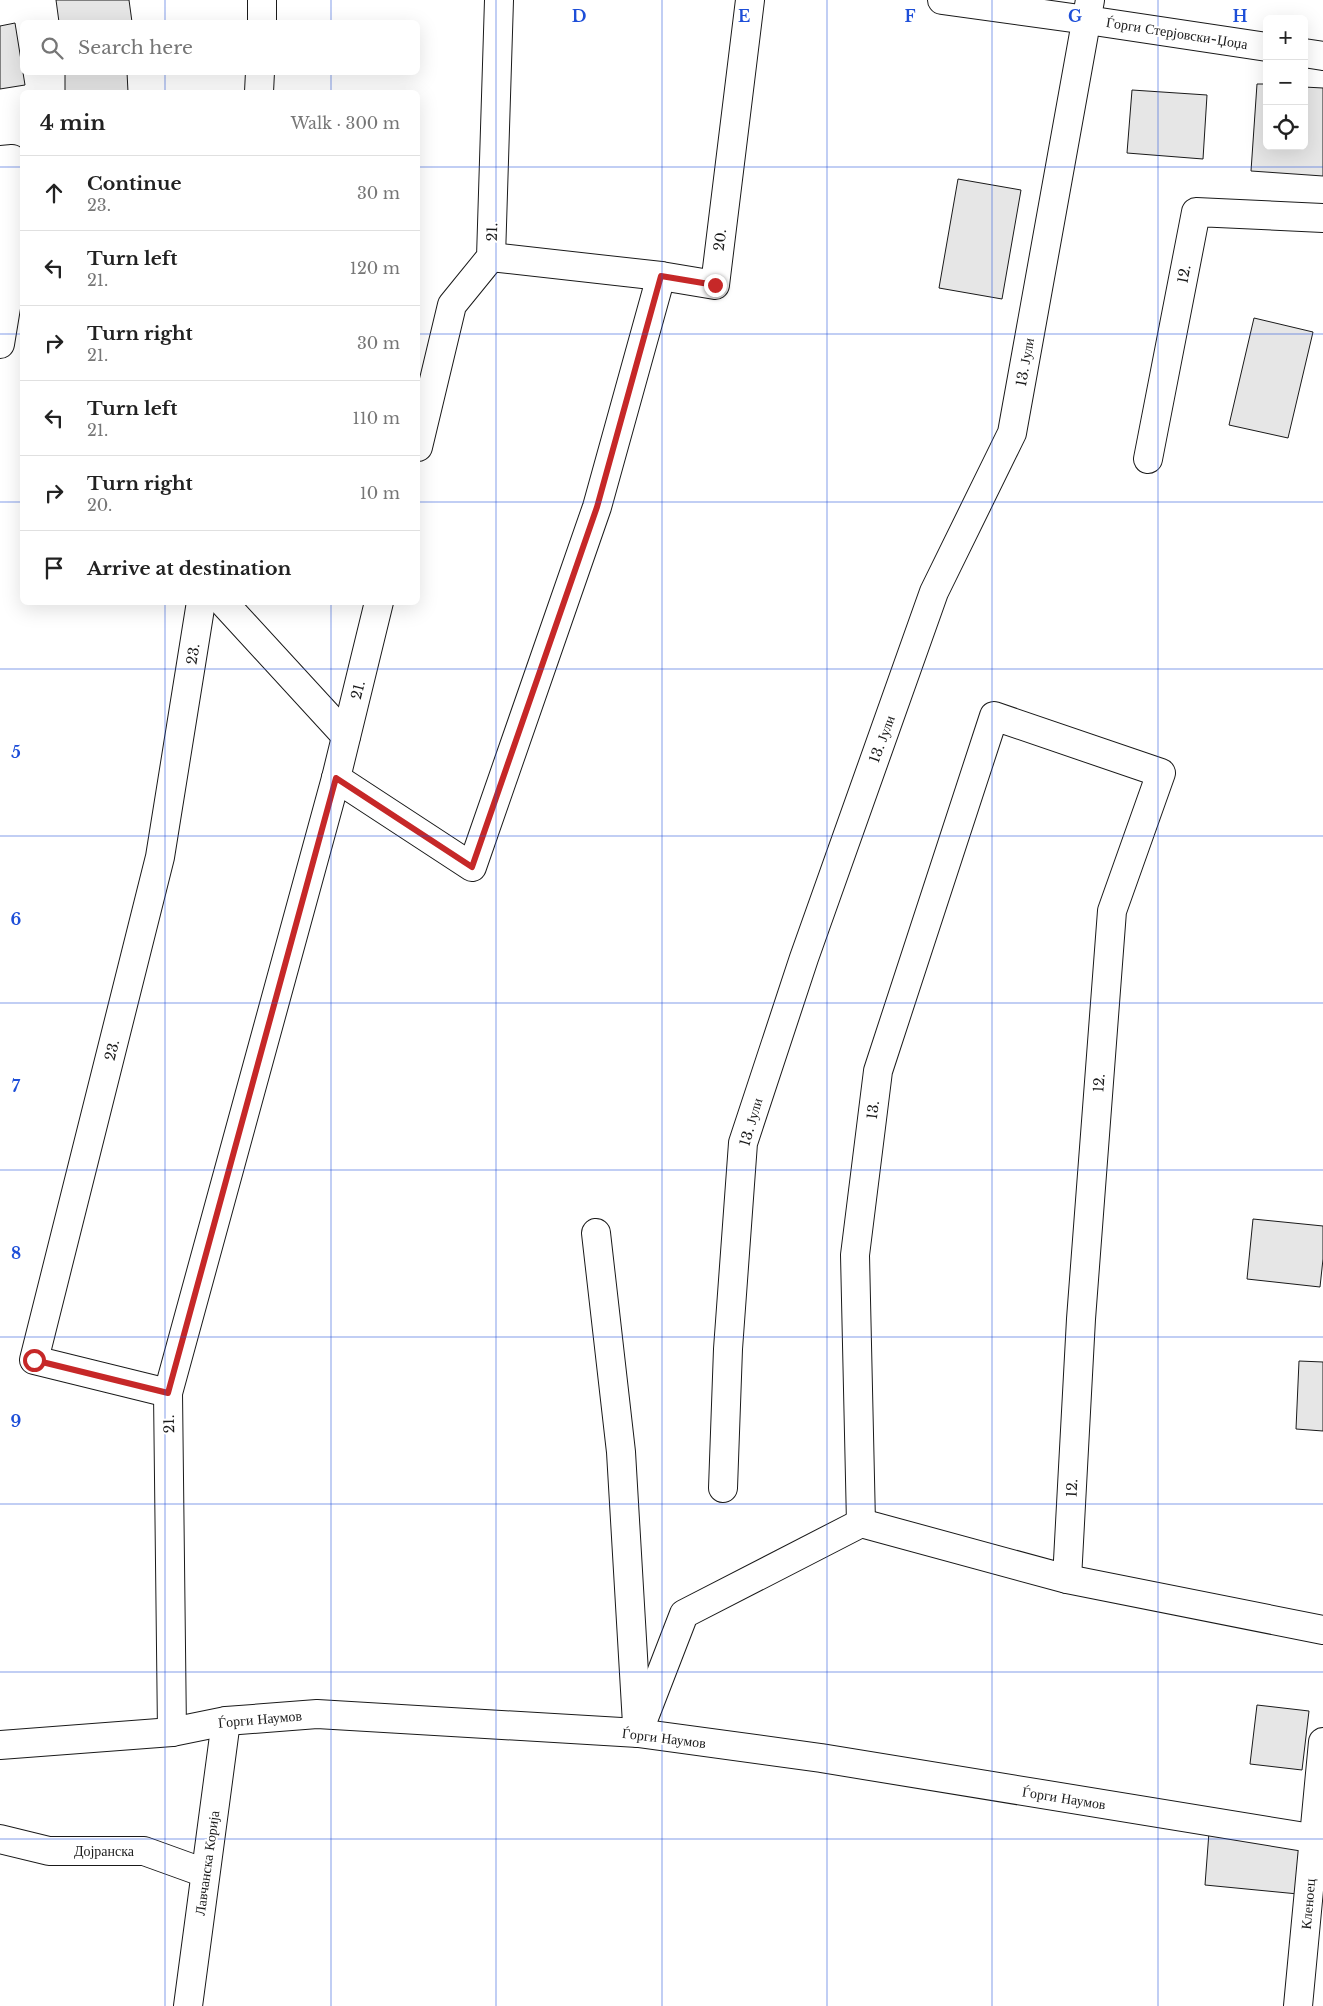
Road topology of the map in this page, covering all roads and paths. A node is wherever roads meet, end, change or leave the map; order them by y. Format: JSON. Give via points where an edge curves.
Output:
{"nodes":[{"id":1,"x":262,"y":0,"type":"edge"},
{"id":2,"x":499,"y":0,"type":"edge"},
{"id":3,"x":750,"y":0,"type":"edge"},
{"id":4,"x":942,"y":0,"type":"edge"},
{"id":5,"x":1089,"y":10,"type":"edge"},
{"id":6,"x":262,"y":20,"type":"edge"},
{"id":7,"x":1263,"y":46,"type":"edge"},
{"id":8,"x":1308,"y":54,"type":"edge"},
{"id":9,"x":1323,"y":56,"type":"edge"},
{"id":10,"x":260,"y":75,"type":"edge"},
{"id":11,"x":259,"y":90,"type":"edge"},
{"id":12,"x":6,"y":160,"type":"edge"},
{"id":13,"x":1323,"y":218,"type":"edge"},
{"id":14,"x":491,"y":257,"type":"junction"},
{"id":15,"x":661,"y":276,"type":"junction"},
{"id":16,"x":0,"y":344,"type":"edge"},
{"id":17,"x":420,"y":439,"type":"edge"},
{"id":18,"x":1148,"y":459,"type":"dead end"},
{"id":19,"x":201,"y":605,"type":"edge"},
{"id":20,"x":226,"y":605,"type":"edge"},
{"id":21,"x":378,"y":605,"type":"edge"},
{"id":22,"x":994,"y":716,"type":"joint"},
{"id":23,"x":346,"y":736,"type":"junction"},
{"id":24,"x":336,"y":778,"type":"junction"},
{"id":25,"x":596,"y":1233,"type":"dead end"},
{"id":26,"x":168,"y":1393,"type":"junction"},
{"id":27,"x":723,"y":1488,"type":"dead end"},
{"id":28,"x":861,"y":1523,"type":"junction"},
{"id":29,"x":1067,"y":1579,"type":"junction"},
{"id":30,"x":1323,"y":1630,"type":"edge"},
{"id":31,"x":226,"y":1721,"type":"junction"},
{"id":32,"x":172,"y":1732,"type":"junction"},
{"id":33,"x":638,"y":1733,"type":"junction"},
{"id":34,"x":1323,"y":1742,"type":"edge"},
{"id":35,"x":0,"y":1745,"type":"edge"},
{"id":36,"x":0,"y":1839,"type":"edge"},
{"id":37,"x":1318,"y":1839,"type":"edge"},
{"id":38,"x":205,"y":1873,"type":"junction"},
{"id":39,"x":188,"y":2006,"type":"edge"},
{"id":40,"x":1298,"y":2006,"type":"edge"}],
"edges":[{"from":1,"to":6,"type":"street"},
{"from":2,"to":14,"type":"street","name":"21."},
{"from":3,"to":15,"type":"street","name":"20.","via":[[715,285]]},
{"from":4,"to":5,"type":"street","name":"Ѓорги Стерјовски-Џоџа"},
{"from":5,"to":7,"type":"street","name":"Ѓорги Стерјовски-Џоџа"},
{"from":5,"to":27,"type":"street","name":"13. Јули","via":[[1012,433],[934,592],[807,948],[743,1143],[728,1349]]},
{"from":8,"to":9,"type":"street"},
{"from":10,"to":11,"type":"street"},
{"from":12,"to":16,"type":"street","via":[[13,265]]},
{"from":13,"to":18,"type":"street","name":"12.","via":[[1196,212]]},
{"from":14,"to":15,"type":"street","name":"20."},
{"from":14,"to":17,"type":"street","name":"21.","via":[[452,305]]},
{"from":15,"to":24,"type":"street","via":[[597,507],[472,867]]},
{"from":19,"to":26,"type":"street","name":"23.","via":[[160,857],[34,1360]]},
{"from":20,"to":23,"type":"street"},
{"from":21,"to":23,"type":"street","name":"21."},
{"from":22,"to":28,"type":"street","name":"13.","via":[[878,1071],[855,1255]]},
{"from":22,"to":29,"type":"street","name":"12.","via":[[1161,773],[1112,911],[1081,1319]]},
{"from":23,"to":24,"type":"street","name":"21."},
{"from":24,"to":26,"type":"street","name":"21."},
{"from":25,"to":33,"type":"street","via":[[621,1452]]},
{"from":26,"to":32,"type":"street","name":"21."},
{"from":28,"to":29,"type":"street"},
{"from":28,"to":33,"type":"street","via":[[684,1614]]},
{"from":29,"to":30,"type":"street"},
{"from":31,"to":32,"type":"street","name":"Ѓорги Наумов"},
{"from":31,"to":33,"type":"street","name":"Ѓорги Наумов","via":[[318,1714]]},
{"from":31,"to":38,"type":"street","name":"Лавчанска Корија"},
{"from":32,"to":35,"type":"street","name":"Ѓорги Наумов"},
{"from":33,"to":37,"type":"street","name":"Ѓорги Наумов","via":[[821,1758]]},
{"from":34,"to":37,"type":"street","name":"Кленоец"},
{"from":36,"to":38,"type":"street","name":"Дојранска","via":[[49,1851],[144,1851]]},
{"from":37,"to":40,"type":"street","name":"Кленоец"},
{"from":38,"to":39,"type":"street","name":"Лавчанска Корија"}]}
